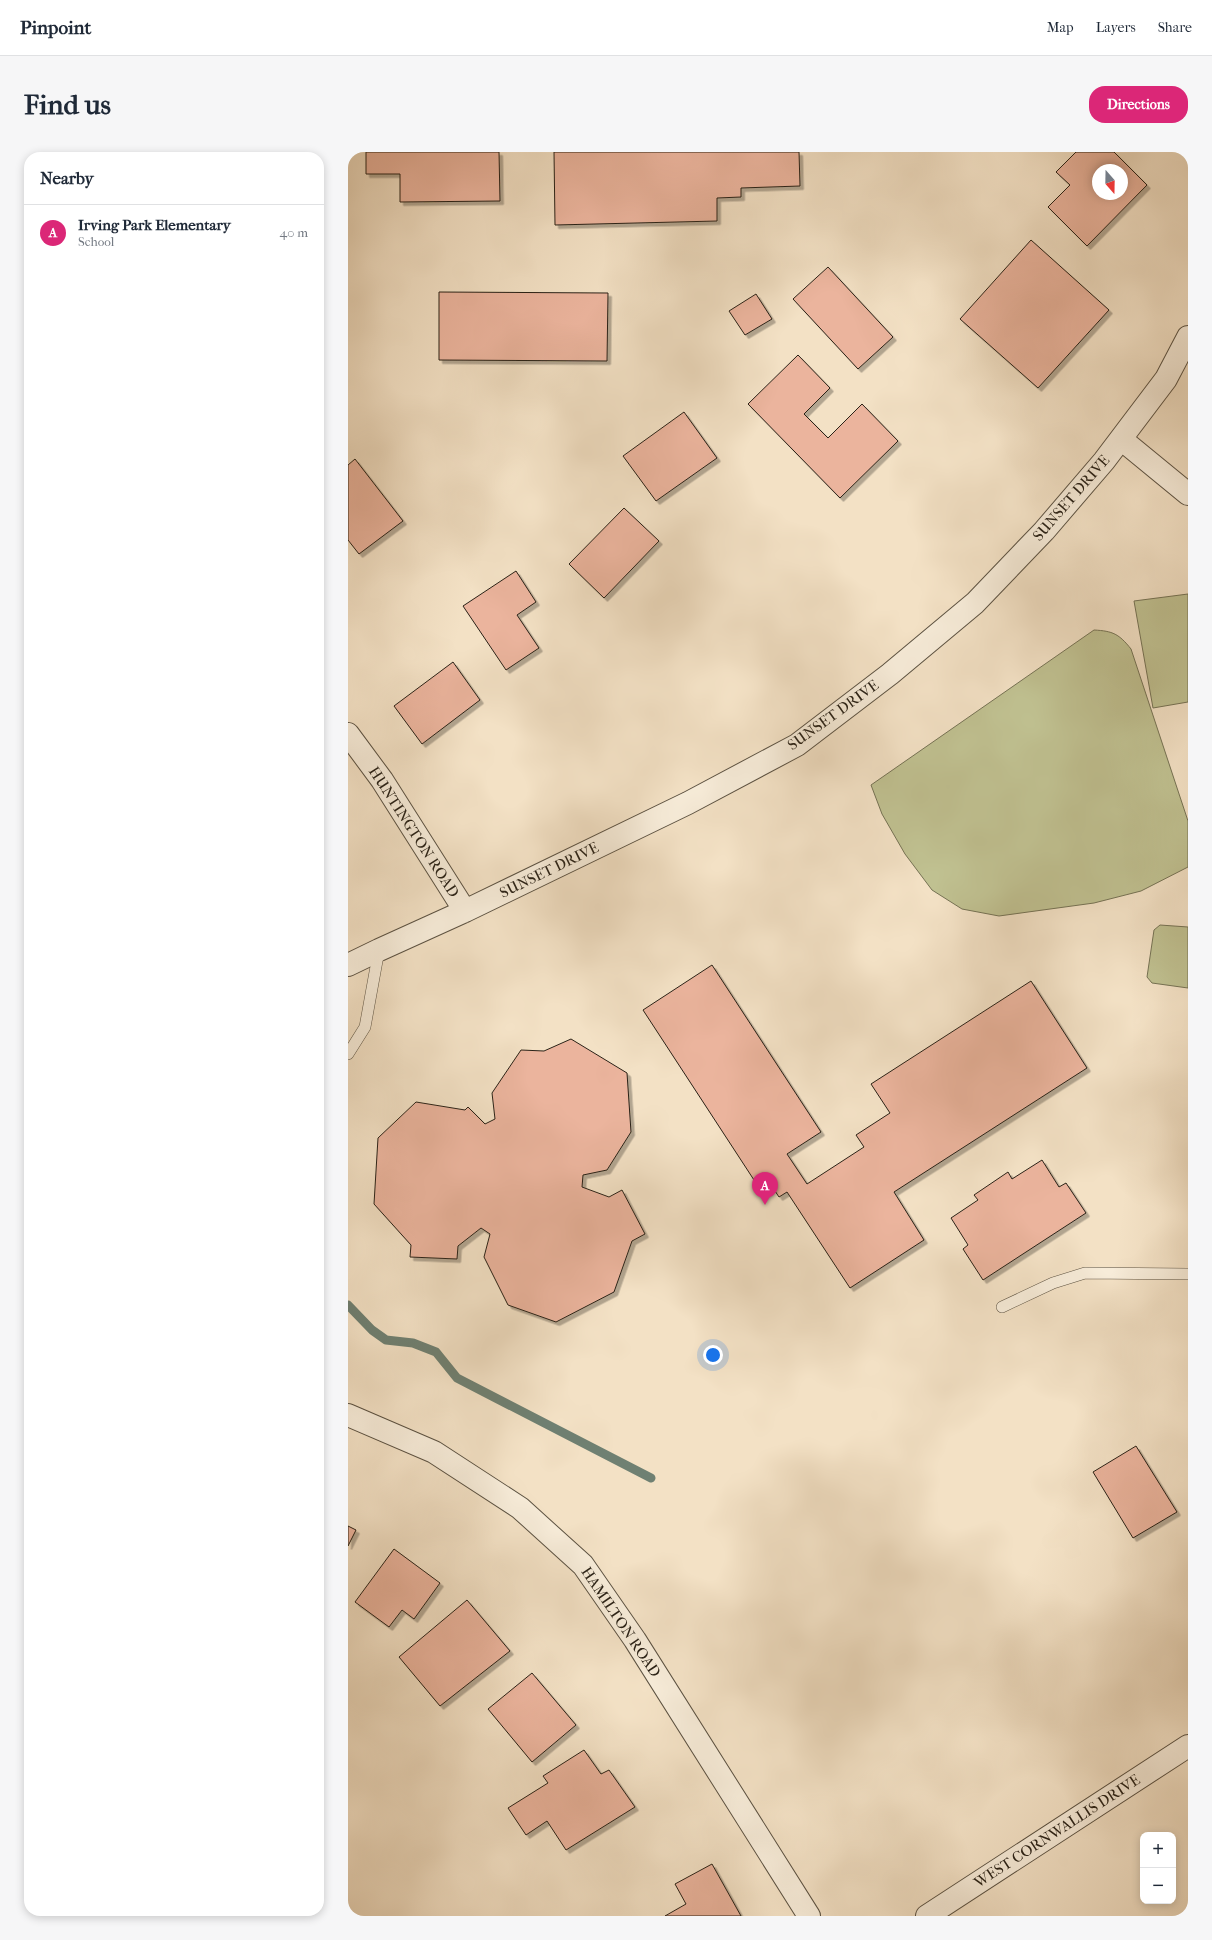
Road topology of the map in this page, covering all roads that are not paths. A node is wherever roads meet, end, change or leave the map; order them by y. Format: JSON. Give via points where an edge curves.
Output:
{"nodes":[{"id":1,"x":1188,"y":337,"type":"edge"},
{"id":2,"x":1121,"y":439,"type":"junction"},
{"id":3,"x":1188,"y":494,"type":"edge"},
{"id":4,"x":348,"y":734,"type":"edge"},
{"id":5,"x":465,"y":911,"type":"junction"},
{"id":6,"x":379,"y":950,"type":"junction"},
{"id":7,"x":348,"y":965,"type":"edge"},
{"id":8,"x":348,"y":1054,"type":"edge"},
{"id":9,"x":1188,"y":1274,"type":"edge"},
{"id":10,"x":1002,"y":1307,"type":"dead end"},
{"id":11,"x":348,"y":1415,"type":"edge"},
{"id":12,"x":1188,"y":1746,"type":"edge"},
{"id":13,"x":809,"y":1916,"type":"edge"},
{"id":14,"x":927,"y":1916,"type":"edge"}],
"edges":[{"from":1,"to":2,"type":"street","name":"SUNSET DRIVE","via":[[1166,379]]},
{"from":2,"to":3,"type":"street"},
{"from":2,"to":5,"type":"street","name":"SUNSET DRIVE","via":[[1044,531],[975,603],[890,674],[797,745],[688,803]]},
{"from":4,"to":5,"type":"street","name":"HUNTINGTON ROAD","via":[[382,780]]},
{"from":5,"to":6,"type":"street","name":"SUNSET DRIVE"},
{"from":6,"to":7,"type":"street","name":"SUNSET DRIVE"},
{"from":6,"to":8,"type":"lane","via":[[366,1027]]},
{"from":9,"to":10,"type":"lane","via":[[1085,1273],[1053,1283]]},
{"from":11,"to":13,"type":"street","name":"HAMILTON ROAD","via":[[434,1452],[520,1508],[583,1565],[635,1640]]},
{"from":12,"to":14,"type":"street","name":"WEST CORNWALLIS DRIVE"}]}
